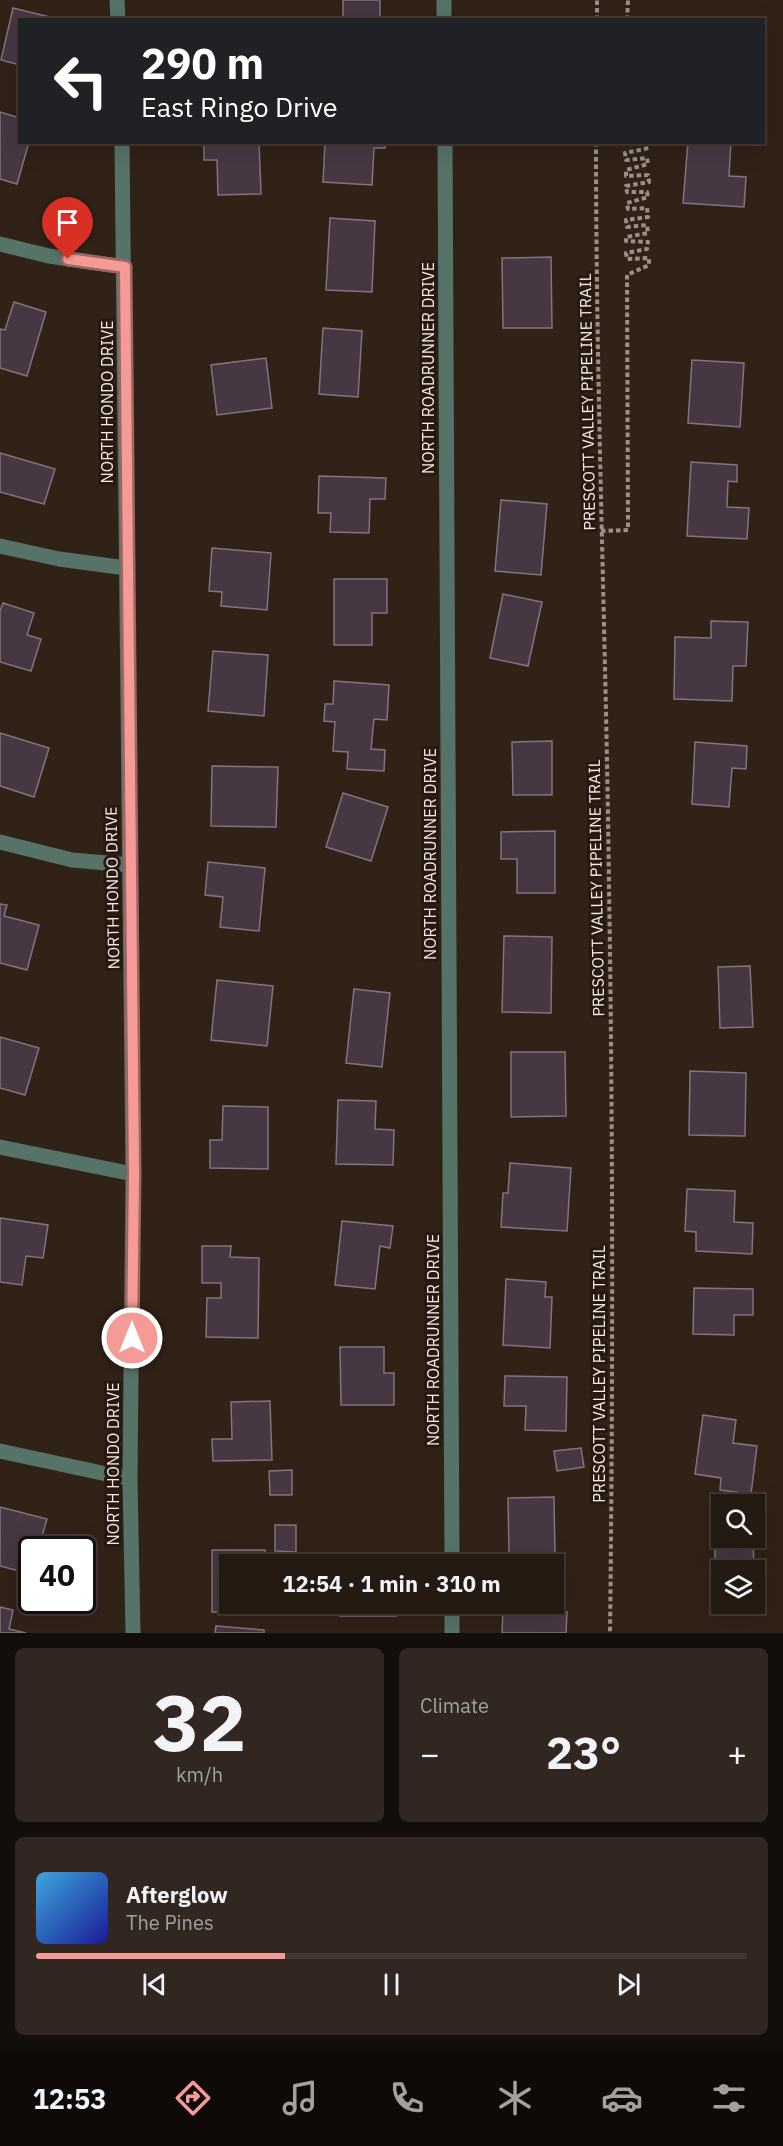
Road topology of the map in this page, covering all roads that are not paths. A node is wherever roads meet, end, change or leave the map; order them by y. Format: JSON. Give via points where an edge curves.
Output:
{"nodes":[{"id":1,"x":117,"y":0,"type":"edge"},
{"id":2,"x":444,"y":0,"type":"edge"},
{"id":3,"x":118,"y":18,"type":"edge"},
{"id":4,"x":444,"y":18,"type":"edge"},
{"id":5,"x":122,"y":144,"type":"edge"},
{"id":6,"x":445,"y":144,"type":"edge"},
{"id":7,"x":0,"y":244,"type":"edge"},
{"id":8,"x":125,"y":267,"type":"junction"},
{"id":9,"x":0,"y":546,"type":"edge"},
{"id":10,"x":126,"y":568,"type":"junction"},
{"id":11,"x":0,"y":842,"type":"edge"},
{"id":12,"x":130,"y":865,"type":"junction"},
{"id":13,"x":0,"y":1147,"type":"edge"},
{"id":14,"x":134,"y":1174,"type":"junction"},
{"id":15,"x":0,"y":1451,"type":"edge"},
{"id":16,"x":130,"y":1479,"type":"junction"},
{"id":17,"x":452,"y":1554,"type":"edge"},
{"id":18,"x":452,"y":1614,"type":"edge"},
{"id":19,"x":132,"y":1633,"type":"edge"},
{"id":20,"x":452,"y":1633,"type":"edge"}],
"edges":[{"from":1,"to":3,"type":"street"},
{"from":2,"to":4,"type":"street"},
{"from":5,"to":8,"type":"street","name":"NORTH HONDO DRIVE"},
{"from":6,"to":17,"type":"street","name":"NORTH ROADRUNNER DRIVE"},
{"from":7,"to":8,"type":"street"},
{"from":8,"to":10,"type":"street","name":"NORTH HONDO DRIVE"},
{"from":9,"to":10,"type":"street"},
{"from":10,"to":12,"type":"street","name":"NORTH HONDO DRIVE"},
{"from":11,"to":12,"type":"street","via":[[72,860]]},
{"from":12,"to":14,"type":"street","name":"NORTH HONDO DRIVE"},
{"from":13,"to":14,"type":"street"},
{"from":14,"to":16,"type":"street","name":"NORTH HONDO DRIVE"},
{"from":15,"to":16,"type":"street"},
{"from":16,"to":19,"type":"street","name":"NORTH HONDO DRIVE"},
{"from":18,"to":20,"type":"street"}]}
